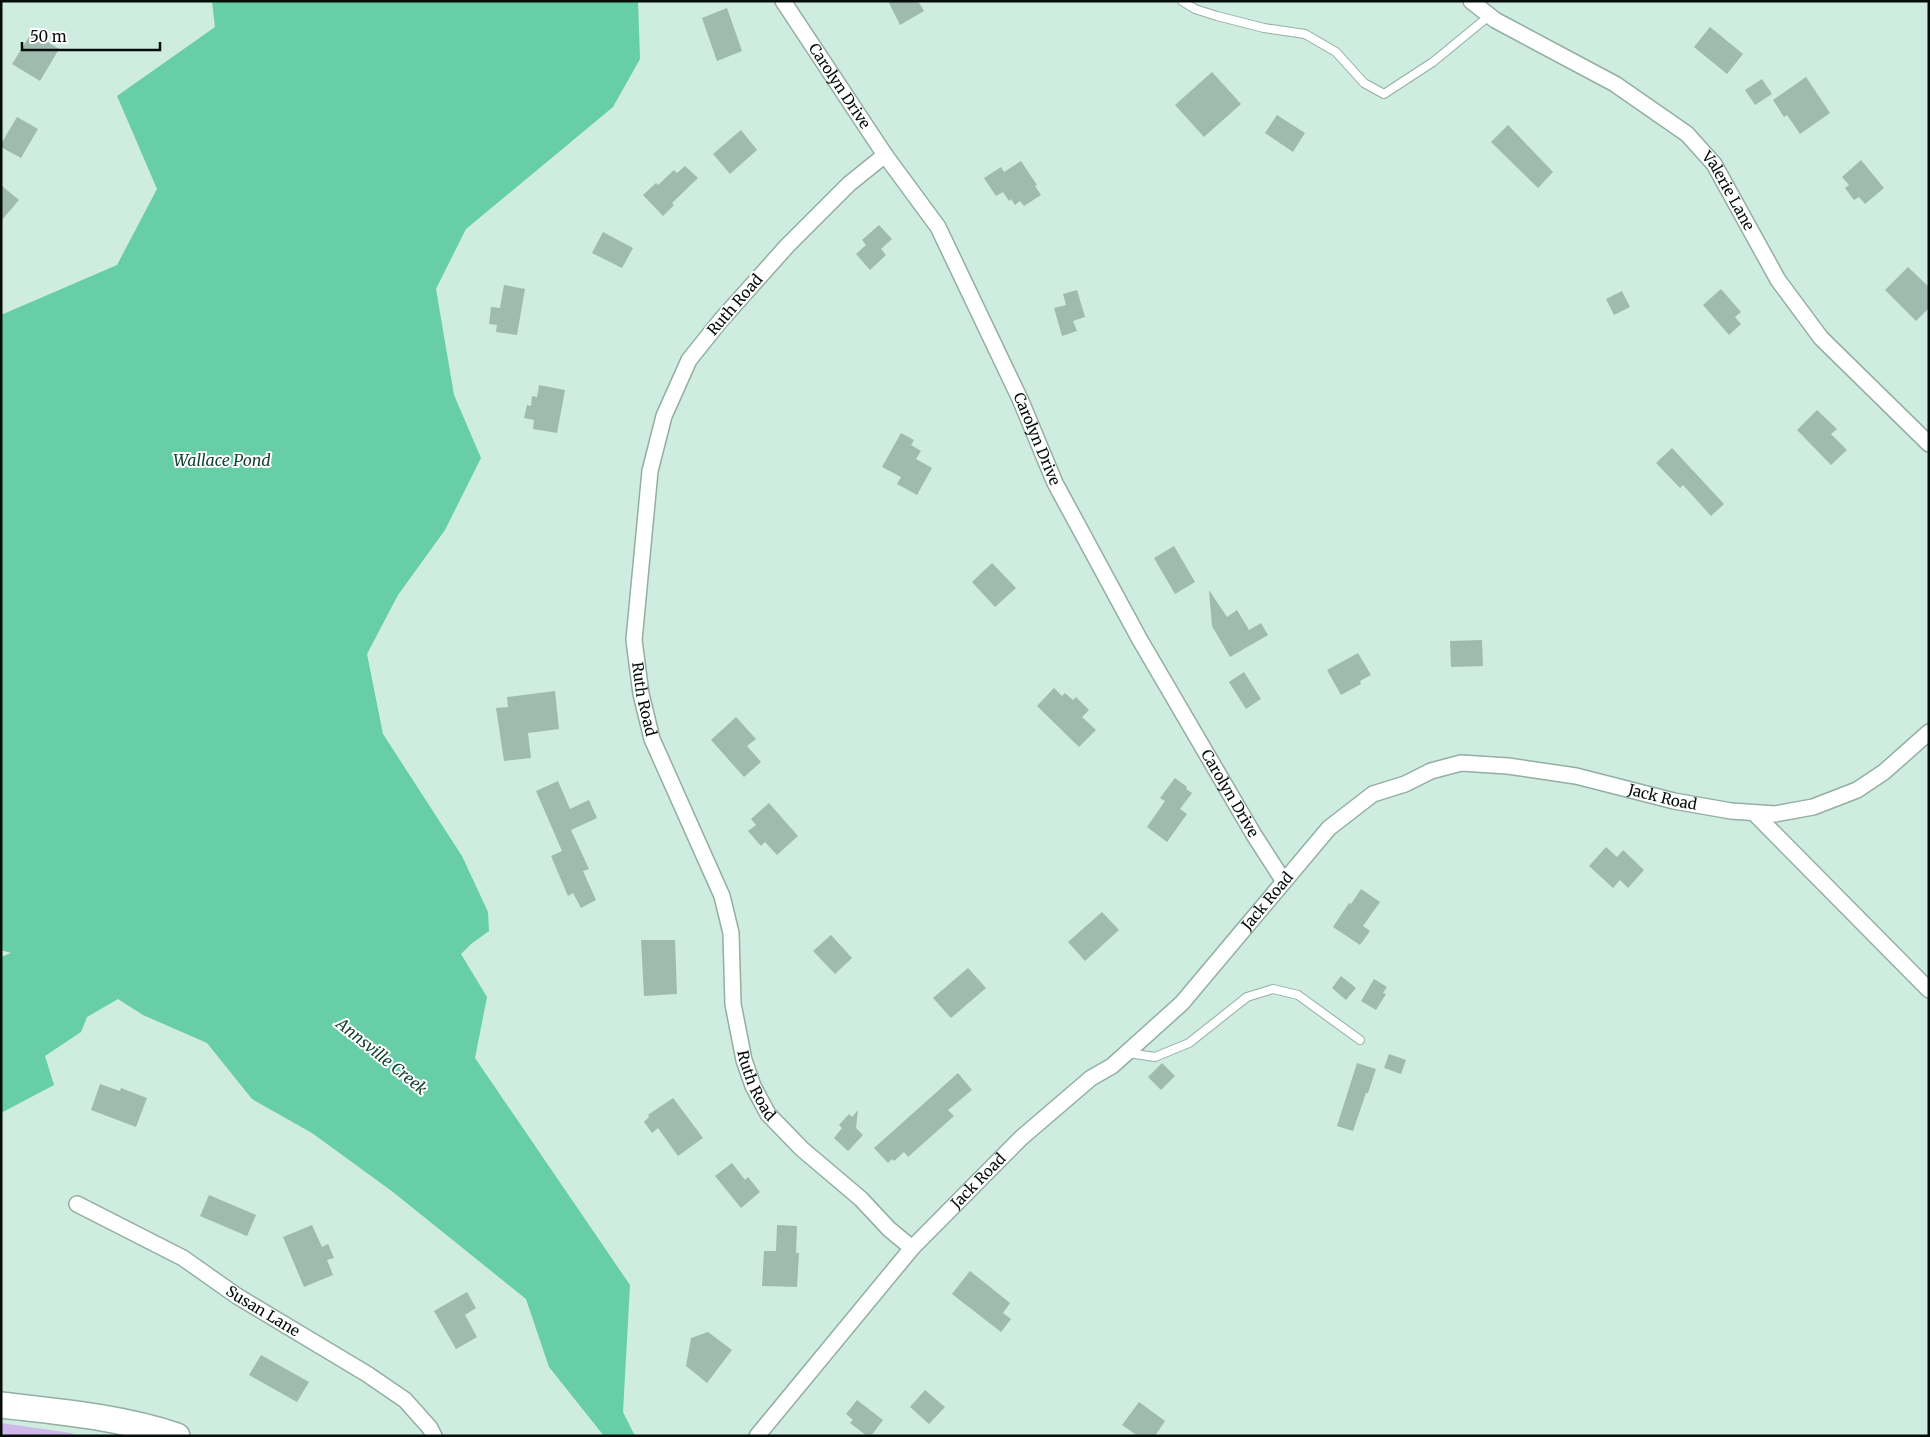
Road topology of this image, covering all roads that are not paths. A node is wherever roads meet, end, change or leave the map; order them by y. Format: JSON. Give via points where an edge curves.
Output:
{"nodes":[{"id":1,"x":783,"y":1,"type":"edge"},
{"id":2,"x":1182,"y":1,"type":"edge"},
{"id":3,"x":1471,"y":1,"type":"edge"},
{"id":4,"x":1489,"y":16,"type":"junction"},
{"id":5,"x":886,"y":155,"type":"junction"},
{"id":6,"x":1929,"y":444,"type":"edge"},
{"id":7,"x":1929,"y":732,"type":"edge"},
{"id":8,"x":1754,"y":812,"type":"junction"},
{"id":9,"x":1283,"y":880,"type":"junction"},
{"id":10,"x":1929,"y":990,"type":"edge"},
{"id":11,"x":1360,"y":1040,"type":"dead end"},
{"id":12,"x":1126,"y":1052,"type":"junction"},
{"id":13,"x":77,"y":1204,"type":"dead end"},
{"id":14,"x":912,"y":1248,"type":"junction"},
{"id":15,"x":1,"y":1405,"type":"edge"},
{"id":16,"x":177,"y":1436,"type":"edge"},
{"id":17,"x":434,"y":1436,"type":"edge"},
{"id":18,"x":757,"y":1436,"type":"edge"}],
"edges":[{"from":1,"to":5,"type":"street","name":"Carolyn Drive"},
{"from":2,"to":4,"type":"lane","via":[[1195,9],[1264,28],[1305,34],[1336,52],[1364,83],[1384,94],[1433,62]]},
{"from":3,"to":4,"type":"street","name":"Valerie Lane"},
{"from":4,"to":6,"type":"street","name":"Valerie Lane","via":[[1615,84],[1687,134],[1714,164],[1778,280],[1821,338]]},
{"from":5,"to":9,"type":"street","name":"Carolyn Drive","via":[[938,227],[1056,483],[1140,640]]},
{"from":5,"to":14,"type":"street","name":"Ruth Road","via":[[849,184],[787,246],[689,360],[664,416],[650,471],[634,640],[641,694],[652,739],[722,896],[731,933],[733,1004],[744,1060],[753,1086],[768,1114]]},
{"from":7,"to":8,"type":"street","name":"Jack Road","via":[[1884,772],[1857,790],[1813,807],[1774,814]]},
{"from":8,"to":9,"type":"street","name":"Jack Road","via":[[1674,801],[1576,776],[1461,763],[1373,794],[1329,828]]},
{"from":8,"to":10,"type":"street"},
{"from":9,"to":12,"type":"street","name":"Jack Road","via":[[1182,1003]]},
{"from":11,"to":12,"type":"lane","via":[[1298,996],[1273,989],[1247,997],[1189,1042],[1155,1057]]},
{"from":12,"to":14,"type":"street","name":"Jack Road","via":[[1021,1138]]},
{"from":13,"to":17,"type":"street","name":"Susan Lane","via":[[183,1258],[237,1296],[367,1374],[404,1400]]},
{"from":14,"to":18,"type":"street","name":"Jack Road"},
{"from":15,"to":16,"type":"highway","via":[[117,1420]]}]}
